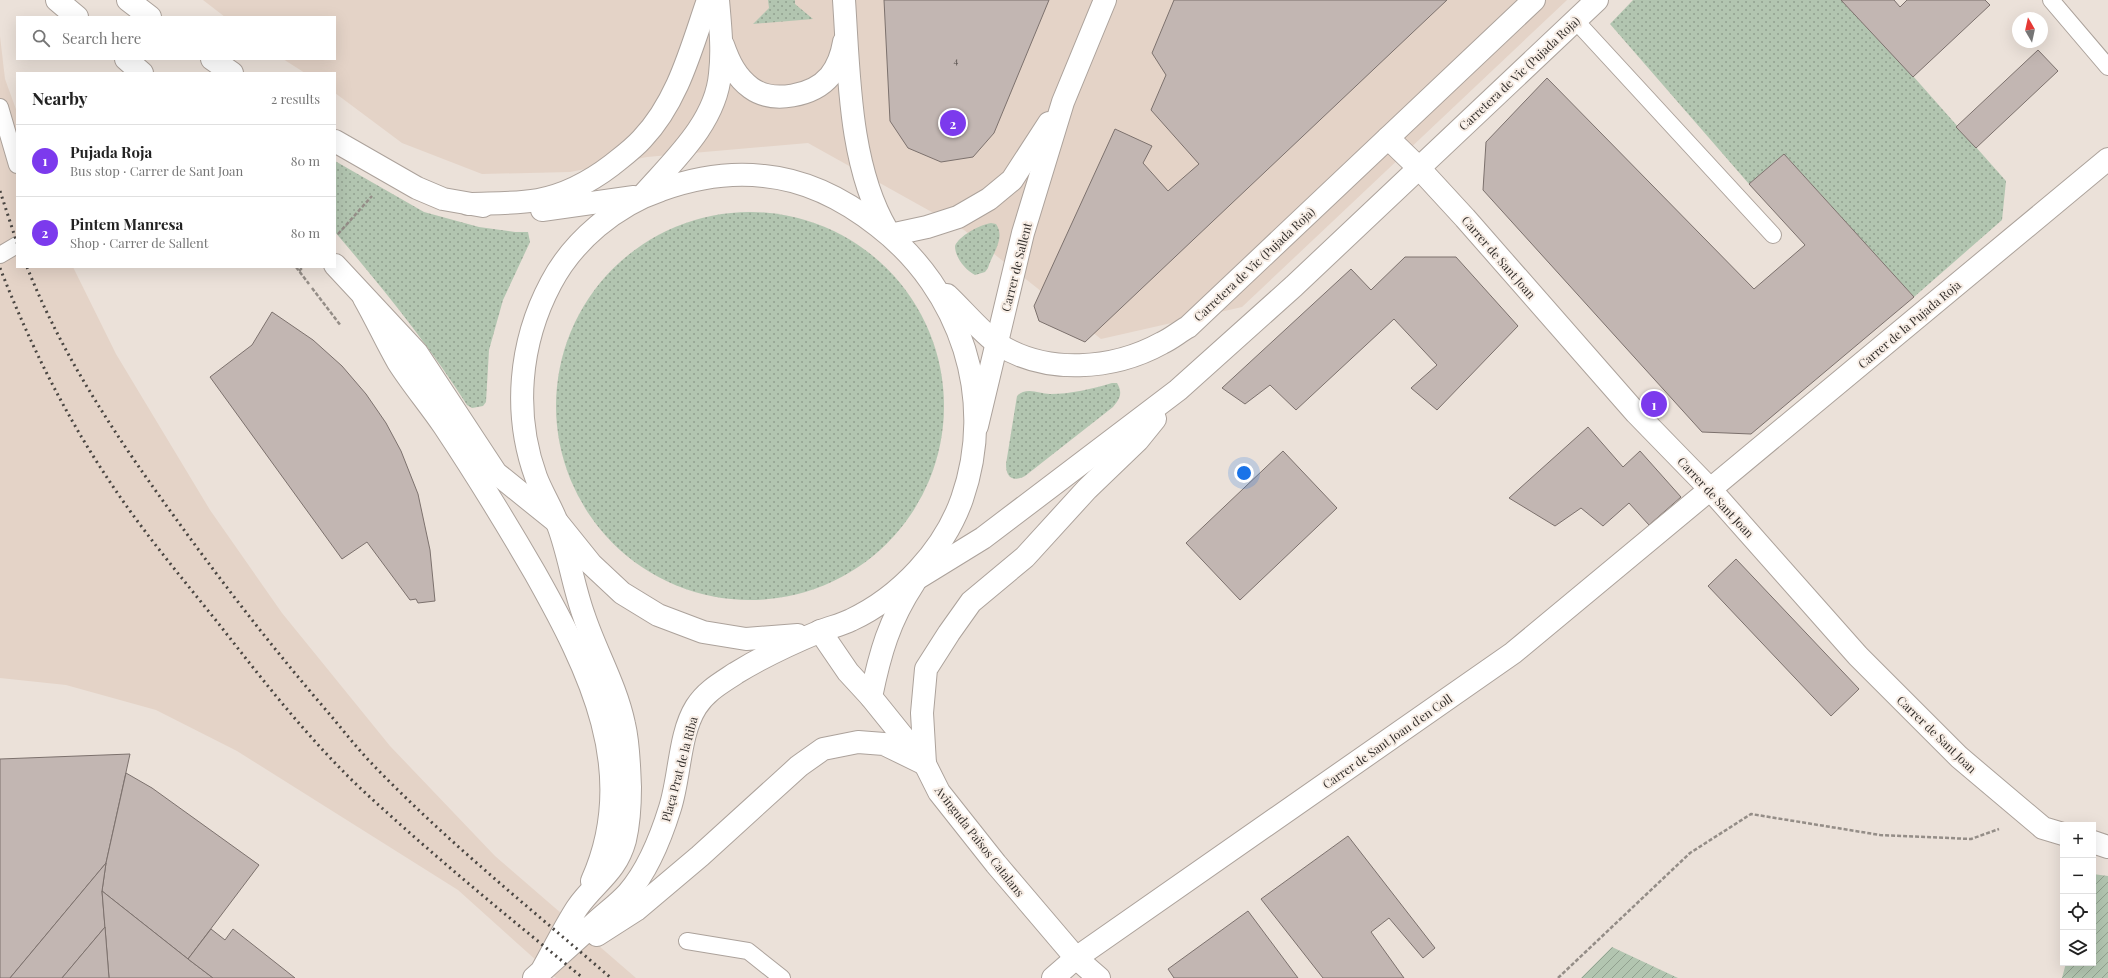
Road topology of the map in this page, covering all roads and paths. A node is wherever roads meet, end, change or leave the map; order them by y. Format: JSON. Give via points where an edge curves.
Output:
{"nodes":[{"id":1,"x":57,"y":0,"type":"edge"},
{"id":2,"x":128,"y":0,"type":"edge"},
{"id":3,"x":708,"y":0,"type":"edge"},
{"id":4,"x":718,"y":0,"type":"edge"},
{"id":5,"x":844,"y":0,"type":"edge"},
{"id":6,"x":1105,"y":0,"type":"edge"},
{"id":7,"x":1534,"y":0,"type":"edge"},
{"id":8,"x":1596,"y":0,"type":"edge"},
{"id":9,"x":2051,"y":0,"type":"edge"},
{"id":10,"x":76,"y":16,"type":"edge"},
{"id":11,"x":149,"y":16,"type":"edge"},
{"id":12,"x":1575,"y":20,"type":"junction"},
{"id":13,"x":846,"y":29,"type":"junction"},
{"id":14,"x":721,"y":38,"type":"junction"},
{"id":15,"x":127,"y":60,"type":"edge"},
{"id":16,"x":213,"y":60,"type":"edge"},
{"id":17,"x":2108,"y":67,"type":"edge"},
{"id":18,"x":141,"y":72,"type":"edge"},
{"id":19,"x":231,"y":72,"type":"edge"},
{"id":20,"x":1063,"y":102,"type":"junction"},
{"id":21,"x":0,"y":107,"type":"edge"},
{"id":22,"x":1388,"y":138,"type":"junction"},
{"id":23,"x":336,"y":142,"type":"edge"},
{"id":24,"x":2108,"y":159,"type":"edge"},
{"id":25,"x":16,"y":162,"type":"edge"},
{"id":26,"x":1419,"y":168,"type":"junction"},
{"id":27,"x":641,"y":196,"type":"junction"},
{"id":28,"x":468,"y":204,"type":"junction"},
{"id":29,"x":890,"y":235,"type":"junction"},
{"id":30,"x":1773,"y":235,"type":"dead end"},
{"id":31,"x":16,"y":246,"type":"edge"},
{"id":32,"x":0,"y":255,"type":"edge"},
{"id":33,"x":336,"y":266,"type":"edge"},
{"id":34,"x":302,"y":268,"type":"edge"},
{"id":35,"x":299,"y":270,"type":"joint"},
{"id":36,"x":932,"y":280,"type":"junction"},
{"id":37,"x":364,"y":298,"type":"junction"},
{"id":38,"x":341,"y":326,"type":"dead end"},
{"id":39,"x":997,"y":343,"type":"junction"},
{"id":40,"x":1178,"y":390,"type":"junction"},
{"id":41,"x":975,"y":435,"type":"junction"},
{"id":42,"x":1710,"y":489,"type":"junction"},
{"id":43,"x":558,"y":523,"type":"junction"},
{"id":44,"x":919,"y":573,"type":"junction"},
{"id":45,"x":820,"y":631,"type":"junction"},
{"id":46,"x":871,"y":697,"type":"junction"},
{"id":47,"x":925,"y":764,"type":"junction"},
{"id":48,"x":2031,"y":818,"type":"junction"},
{"id":49,"x":2060,"y":833,"type":"edge"},
{"id":50,"x":2096,"y":843,"type":"edge"},
{"id":51,"x":2108,"y":846,"type":"edge"},
{"id":52,"x":579,"y":905,"type":"junction"},
{"id":53,"x":687,"y":941,"type":"dead end"},
{"id":54,"x":1076,"y":958,"type":"junction"},
{"id":55,"x":541,"y":976,"type":"edge"},
{"id":56,"x":782,"y":978,"type":"edge"},
{"id":57,"x":1054,"y":978,"type":"edge"},
{"id":58,"x":1099,"y":978,"type":"edge"},
{"id":59,"x":1558,"y":978,"type":"edge"}],
"edges":[{"from":1,"to":10,"type":"street"},
{"from":2,"to":11,"type":"street"},
{"from":3,"to":28,"type":"street","via":[[682,74],[669,102],[642,139],[625,154],[603,172],[563,193],[539,200]]},
{"from":4,"to":14,"type":"street"},
{"from":5,"to":13,"type":"street"},
{"from":6,"to":20,"type":"street","name":"Carrer de Sallent"},
{"from":7,"to":22,"type":"street","name":"Carretera de Vic (Pujada Roja)"},
{"from":8,"to":12,"type":"street","name":"Carretera de Vic (Pujada Roja)"},
{"from":9,"to":17,"type":"lane"},
{"from":12,"to":26,"type":"street","name":"Carretera de Vic (Pujada Roja)"},
{"from":12,"to":30,"type":"lane"},
{"from":13,"to":14,"type":"street","via":[[842,50],[830,76],[814,88],[784,97],[752,89],[740,78],[732,68]]},
{"from":13,"to":29,"type":"street","via":[[858,145],[870,192]]},
{"from":14,"to":27,"type":"street","via":[[720,74],[714,101],[690,140]]},
{"from":15,"to":18,"type":"street"},
{"from":16,"to":19,"type":"street"},
{"from":20,"to":29,"type":"street","name":"Carrer de Sallent","via":[[1012,180],[989,199],[958,217]]},
{"from":20,"to":39,"type":"street","name":"Carrer de Sallent","via":[[1023,233]]},
{"from":21,"to":25,"type":"lane"},
{"from":22,"to":26,"type":"street","name":"Carrer de Sant Joan"},
{"from":22,"to":39,"type":"street","name":"Carretera de Vic (Pujada Roja)","via":[[1188,327],[1161,344],[1107,362],[1059,366],[1016,354]]},
{"from":23,"to":28,"type":"street","via":[[417,188],[443,199]]},
{"from":24,"to":42,"type":"street","name":"Carrer de la Pujada Roja"},
{"from":26,"to":40,"type":"street","name":"Carretera de Vic (Pujada Roja)","via":[[1294,286]]},
{"from":26,"to":42,"type":"street","name":"Carrer de Sant Joan","via":[[1636,413]]},
{"from":27,"to":28,"type":"street","via":[[546,210]]},
{"from":27,"to":29,"type":"street","name":"Plaça Prat de la Riba","via":[[688,180],[738,174],[768,176],[801,183],[830,195],[860,212]]},
{"from":27,"to":43,"type":"street","name":"Plaça Prat de la Riba","via":[[607,218],[578,246],[553,279],[536,317],[525,356],[521,400],[524,437],[536,480]]},
{"from":29,"to":36,"type":"street","name":"Plaça Prat de la Riba"},
{"from":31,"to":32,"type":"lane"},
{"from":33,"to":37,"type":"street"},
{"from":34,"to":35,"type":"path"},
{"from":35,"to":38,"type":"path"},
{"from":36,"to":39,"type":"street","name":"Carretera de Vic (Pujada Roja)"},
{"from":36,"to":41,"type":"street","name":"Plaça Prat de la Riba","via":[[952,315],[965,351],[974,392]]},
{"from":37,"to":43,"type":"street","via":[[417,353],[496,473]]},
{"from":37,"to":52,"type":"street","via":[[399,362],[444,425],[504,518],[573,644],[586,673],[605,730],[610,757],[611,812],[601,860]]},
{"from":39,"to":41,"type":"street","name":"Carrer de Sallent"},
{"from":40,"to":44,"type":"street","name":"Plaça Prat de la Riba","via":[[983,538]]},
{"from":40,"to":47,"type":"street","via":[[1138,440],[1087,489],[1025,557],[971,602],[949,633],[926,669],[922,712]]},
{"from":41,"to":44,"type":"street","name":"Plaça Prat de la Riba","via":[[971,465],[961,502],[944,537]]},
{"from":42,"to":48,"type":"street","name":"Carrer de Sant Joan","via":[[1858,656],[1959,757]]},
{"from":42,"to":54,"type":"street","name":"Carrer de Sant Joan d'en Coll","via":[[1513,653]]},
{"from":43,"to":45,"type":"street","name":"Plaça Prat de la Riba","via":[[590,564],[622,592],[658,615],[703,632],[746,639],[786,637]]},
{"from":43,"to":52,"type":"street","name":"Plaça Prat de la Riba","via":[[584,616],[615,695],[624,725],[628,752],[630,808],[622,849],[608,875]]},
{"from":44,"to":45,"type":"street","name":"Plaça Prat de la Riba","via":[[882,602],[850,620]]},
{"from":44,"to":46,"type":"street","name":"Plaça Prat de la Riba","via":[[890,626]]},
{"from":45,"to":46,"type":"street","name":"Avinguda Països Catalans","via":[[848,672]]},
{"from":45,"to":55,"type":"street","name":"Plaça Prat de la Riba","via":[[753,662],[712,688],[697,705],[688,726],[668,813],[650,857],[629,891]]},
{"from":46,"to":47,"type":"street","name":"Avinguda Països Catalans"},
{"from":47,"to":54,"type":"street","name":"Avinguda Països Catalans","via":[[944,798]]},
{"from":47,"to":55,"type":"street","via":[[884,744],[858,742],[823,749],[799,766],[636,910]]},
{"from":48,"to":49,"type":"street","name":"Carrer de Sant Joan","via":[[2043,828]]},
{"from":48,"to":59,"type":"path","via":[[1971,839],[1880,835],[1750,814],[1690,853]]},
{"from":50,"to":51,"type":"street"},
{"from":52,"to":55,"type":"street","name":"Plaça Prat de la Riba"},
{"from":53,"to":56,"type":"lane","via":[[748,951]]},
{"from":54,"to":57,"type":"street","name":"Carrer de Sant Joan d'en Coll"},
{"from":54,"to":58,"type":"street","name":"Avinguda Països Catalans"}]}
